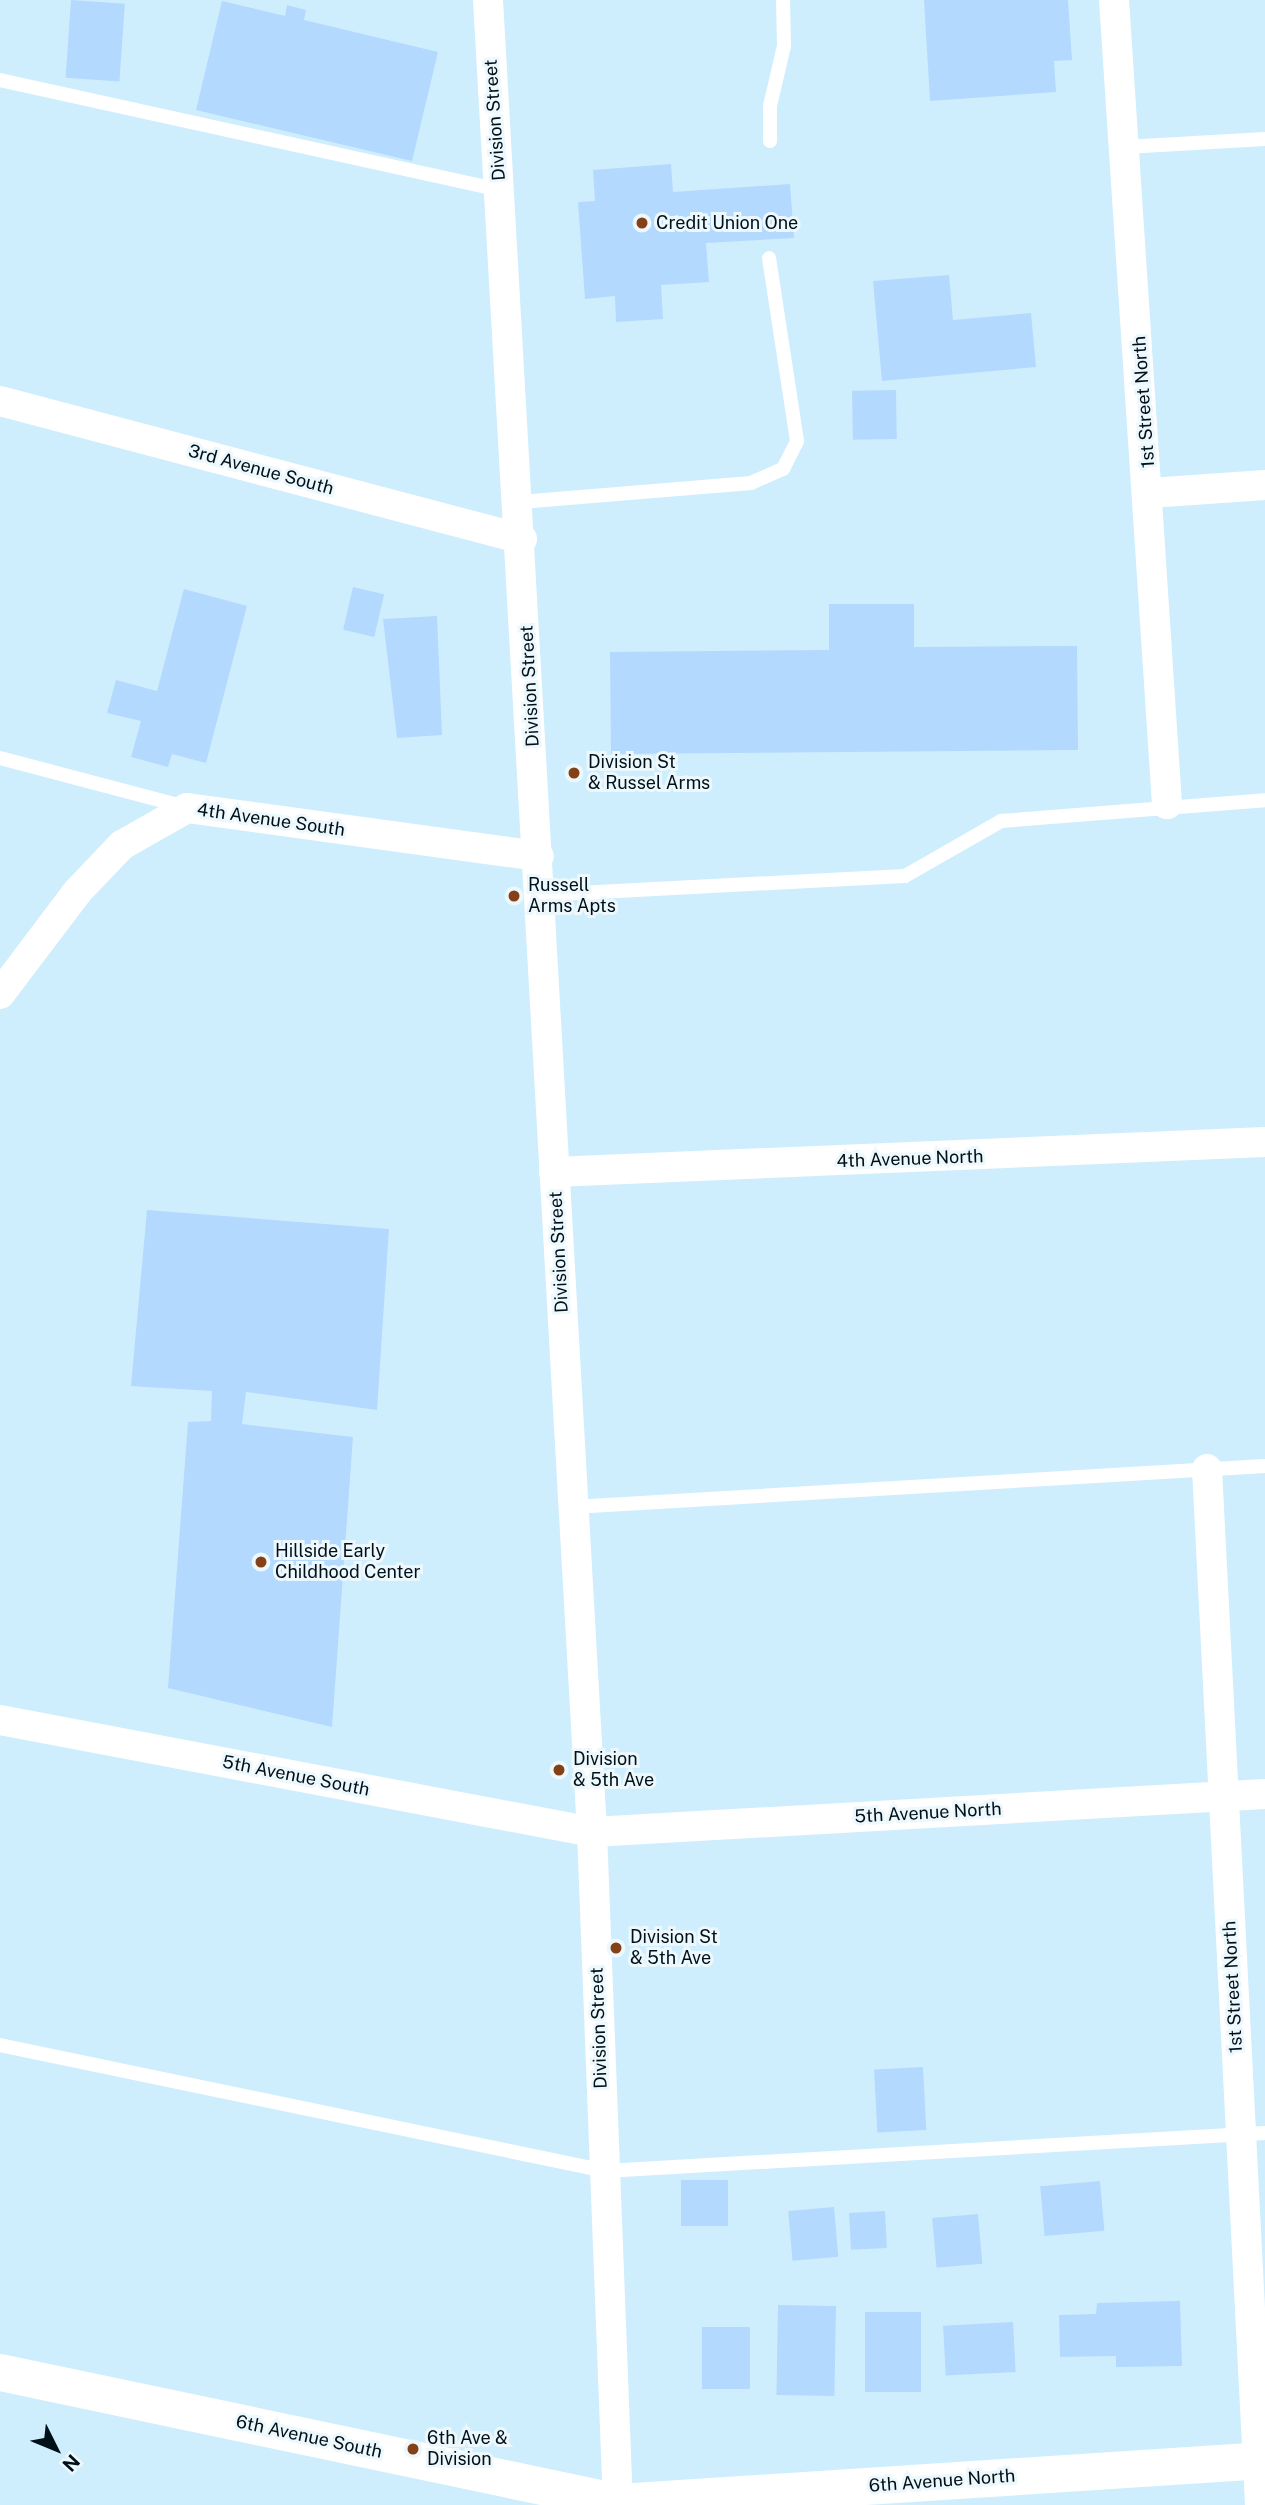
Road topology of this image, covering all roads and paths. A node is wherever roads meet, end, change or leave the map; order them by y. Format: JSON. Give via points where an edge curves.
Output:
{"nodes":[{"id":1,"x":488,"y":0,"type":"edge"},
{"id":2,"x":783,"y":0,"type":"edge"},
{"id":3,"x":1114,"y":0,"type":"edge"},
{"id":4,"x":0,"y":80,"type":"edge"},
{"id":5,"x":1265,"y":139,"type":"edge"},
{"id":6,"x":770,"y":141,"type":"dead end"},
{"id":7,"x":1125,"y":147,"type":"junction"},
{"id":8,"x":500,"y":190,"type":"junction"},
{"id":9,"x":769,"y":258,"type":"dead end"},
{"id":10,"x":0,"y":401,"type":"edge"},
{"id":11,"x":1265,"y":485,"type":"edge"},
{"id":12,"x":1150,"y":493,"type":"junction"},
{"id":13,"x":520,"y":502,"type":"junction"},
{"id":14,"x":522,"y":539,"type":"junction"},
{"id":15,"x":0,"y":758,"type":"edge"},
{"id":16,"x":1265,"y":800,"type":"edge"},
{"id":17,"x":1167,"y":804,"type":"junction"},
{"id":18,"x":187,"y":808,"type":"junction"},
{"id":19,"x":539,"y":856,"type":"junction"},
{"id":20,"x":541,"y":895,"type":"junction"},
{"id":21,"x":0,"y":994,"type":"edge"},
{"id":22,"x":1265,"y":1142,"type":"edge"},
{"id":23,"x":554,"y":1172,"type":"junction"},
{"id":24,"x":1265,"y":1466,"type":"edge"},
{"id":25,"x":1207,"y":1469,"type":"junction"},
{"id":26,"x":573,"y":1507,"type":"junction"},
{"id":27,"x":0,"y":1720,"type":"edge"},
{"id":28,"x":1265,"y":1794,"type":"edge"},
{"id":29,"x":1224,"y":1796,"type":"junction"},
{"id":30,"x":592,"y":1832,"type":"junction"},
{"id":31,"x":0,"y":2045,"type":"edge"},
{"id":32,"x":1253,"y":2134,"type":"edge"},
{"id":33,"x":605,"y":2171,"type":"junction"},
{"id":34,"x":0,"y":2372,"type":"edge"},
{"id":35,"x":1261,"y":2460,"type":"edge"},
{"id":36,"x":618,"y":2503,"type":"edge"},
{"id":37,"x":1260,"y":2505,"type":"edge"}],
"edges":[{"from":1,"to":8,"type":"street","name":"Division Street"},
{"from":2,"to":6,"type":"lane","via":[[784,46],[770,106]]},
{"from":3,"to":7,"type":"street","name":"1st Street North"},
{"from":4,"to":8,"type":"lane"},
{"from":5,"to":7,"type":"lane"},
{"from":7,"to":12,"type":"street","name":"1st Street North"},
{"from":8,"to":13,"type":"street","name":"Division Street"},
{"from":9,"to":13,"type":"lane","via":[[797,441],[783,469],[751,483]]},
{"from":10,"to":14,"type":"street","name":"3rd Avenue South"},
{"from":11,"to":12,"type":"street"},
{"from":12,"to":17,"type":"street","name":"1st Street North"},
{"from":13,"to":14,"type":"street","name":"Division Street"},
{"from":14,"to":19,"type":"street","name":"Division Street"},
{"from":15,"to":18,"type":"lane"},
{"from":16,"to":17,"type":"lane"},
{"from":17,"to":20,"type":"lane","via":[[1001,821],[905,876]]},
{"from":18,"to":19,"type":"street","name":"4th Avenue South"},
{"from":18,"to":21,"type":"street","name":"4th Avenue South","via":[[122,845],[78,891]]},
{"from":19,"to":20,"type":"street","name":"Division Street"},
{"from":20,"to":23,"type":"street","name":"Division Street"},
{"from":22,"to":23,"type":"street","name":"4th Avenue North"},
{"from":23,"to":26,"type":"street","name":"Division Street"},
{"from":24,"to":25,"type":"lane"},
{"from":25,"to":26,"type":"lane"},
{"from":25,"to":29,"type":"street","name":"1st Street North"},
{"from":26,"to":30,"type":"street","name":"Division Street"},
{"from":27,"to":30,"type":"street","name":"5th Avenue South"},
{"from":28,"to":29,"type":"street","name":"5th Avenue North"},
{"from":29,"to":30,"type":"street","name":"5th Avenue North"},
{"from":29,"to":32,"type":"street","name":"1st Street North"},
{"from":30,"to":33,"type":"street","name":"Division Street"},
{"from":31,"to":33,"type":"lane"},
{"from":32,"to":33,"type":"lane"},
{"from":32,"to":35,"type":"street","name":"1st Street North"},
{"from":33,"to":36,"type":"street","name":"Division Street"},
{"from":34,"to":36,"type":"street","name":"6th Avenue South"},
{"from":35,"to":36,"type":"street","name":"6th Avenue North"},
{"from":35,"to":37,"type":"street","name":"1st Street North"}]}
